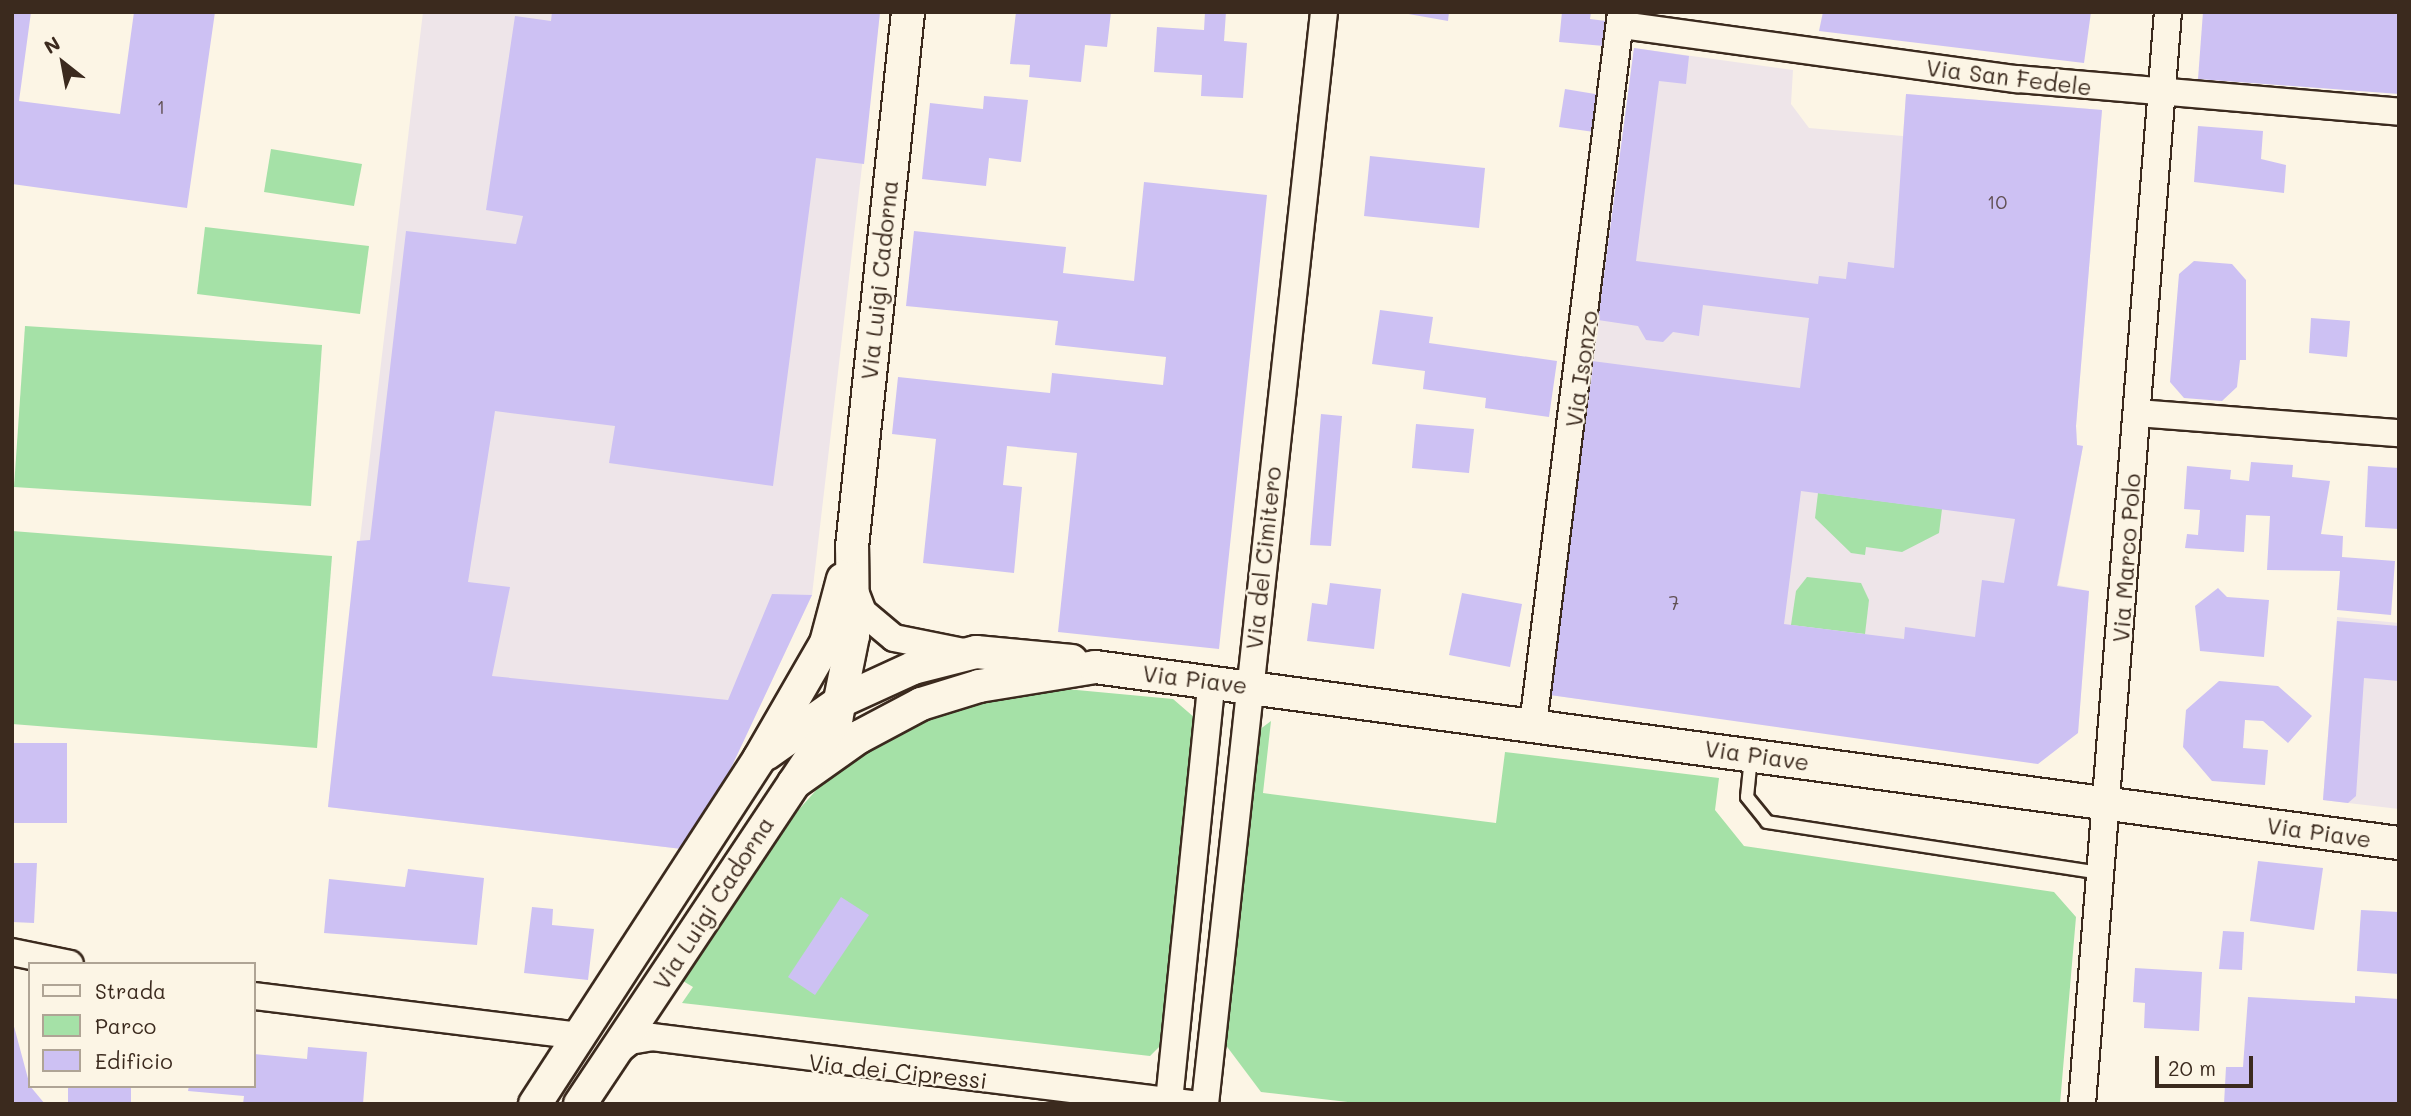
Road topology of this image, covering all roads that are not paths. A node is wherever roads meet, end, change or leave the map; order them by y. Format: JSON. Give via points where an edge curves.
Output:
{"nodes":[{"id":1,"x":908,"y":12,"type":"edge"},
{"id":2,"x":1324,"y":12,"type":"edge"},
{"id":3,"x":2168,"y":12,"type":"edge"},
{"id":4,"x":1621,"y":18,"type":"edge"},
{"id":5,"x":2162,"y":95,"type":"junction"},
{"id":6,"x":2399,"y":113,"type":"edge"},
{"id":7,"x":2137,"y":414,"type":"junction"},
{"id":8,"x":2399,"y":433,"type":"edge"},
{"id":9,"x":852,"y":547,"type":"junction"},
{"id":10,"x":853,"y":582,"type":"junction"},
{"id":11,"x":976,"y":652,"type":"junction"},
{"id":12,"x":1115,"y":669,"type":"junction"},
{"id":13,"x":1212,"y":681,"type":"junction"},
{"id":14,"x":1249,"y":686,"type":"junction"},
{"id":15,"x":841,"y":701,"type":"junction"},
{"id":16,"x":1534,"y":725,"type":"junction"},
{"id":17,"x":1752,"y":754,"type":"junction"},
{"id":18,"x":759,"y":759,"type":"junction"},
{"id":19,"x":794,"y":783,"type":"junction"},
{"id":20,"x":2105,"y":802,"type":"junction"},
{"id":21,"x":2399,"y":844,"type":"edge"},
{"id":22,"x":2100,"y":873,"type":"junction"},
{"id":23,"x":12,"y":952,"type":"edge"},
{"id":24,"x":60,"y":962,"type":"edge"},
{"id":25,"x":256,"y":996,"type":"edge"},
{"id":26,"x":581,"y":1036,"type":"junction"},
{"id":27,"x":612,"y":1056,"type":"junction"},
{"id":28,"x":1180,"y":1103,"type":"edge"},
{"id":29,"x":536,"y":1104,"type":"edge"},
{"id":30,"x":580,"y":1104,"type":"edge"},
{"id":31,"x":1205,"y":1104,"type":"edge"},
{"id":32,"x":2082,"y":1104,"type":"edge"}],
"edges":[{"from":1,"to":9,"type":"street","name":"Via Luigi Cadorna"},
{"from":2,"to":14,"type":"street","name":"Via del Cimitero"},
{"from":3,"to":5,"type":"street","name":"Via Marco Polo"},
{"from":4,"to":5,"type":"street","name":"Via San Fedele"},
{"from":4,"to":16,"type":"street","name":"Via Isonzo"},
{"from":5,"to":6,"type":"street","name":"Via San Fedele"},
{"from":5,"to":7,"type":"street","name":"Via Marco Polo"},
{"from":7,"to":8,"type":"street"},
{"from":7,"to":20,"type":"street","name":"Via Marco Polo"},
{"from":9,"to":10,"type":"street","name":"Via Luigi Cadorna"},
{"from":9,"to":18,"type":"street","name":"Via Luigi Cadorna","via":[[826,643]]},
{"from":10,"to":11,"type":"street","name":"Via Piave","via":[[863,612],[894,638]]},
{"from":10,"to":15,"type":"street","name":"Via Luigi Cadorna","via":[[853,636]]},
{"from":11,"to":12,"type":"street","name":"Via Piave","via":[[1028,653]]},
{"from":11,"to":15,"type":"street","name":"Via Piave","via":[[901,673]]},
{"from":12,"to":13,"type":"street","name":"Via Piave"},
{"from":12,"to":19,"type":"street","name":"Via Piave","via":[[1037,674],[921,704],[859,737]]},
{"from":13,"to":14,"type":"street","name":"Via Piave"},
{"from":13,"to":28,"type":"street"},
{"from":14,"to":16,"type":"street","name":"Via Piave"},
{"from":14,"to":31,"type":"street","name":"Via del Cimitero"},
{"from":15,"to":18,"type":"street","name":"Via Luigi Cadorna"},
{"from":15,"to":19,"type":"street","name":"Via Luigi Cadorna","via":[[833,728]]},
{"from":16,"to":17,"type":"street","name":"Via Piave"},
{"from":17,"to":20,"type":"street","name":"Via Piave"},
{"from":17,"to":22,"type":"lane","via":[[1747,797],[1767,822]]},
{"from":18,"to":26,"type":"street","name":"Via Luigi Cadorna"},
{"from":19,"to":27,"type":"street","name":"Via Luigi Cadorna"},
{"from":20,"to":21,"type":"street","name":"Via Piave"},
{"from":20,"to":22,"type":"street","name":"Via Marco Polo"},
{"from":22,"to":32,"type":"street","name":"Via Marco Polo"},
{"from":23,"to":24,"type":"street"},
{"from":25,"to":26,"type":"street"},
{"from":26,"to":29,"type":"street","name":"Via Luigi Cadorna"},
{"from":27,"to":28,"type":"street","name":"Via dei Cipressi","via":[[634,1039],[652,1037]]},
{"from":27,"to":30,"type":"street","name":"Via Luigi Cadorna"}]}
